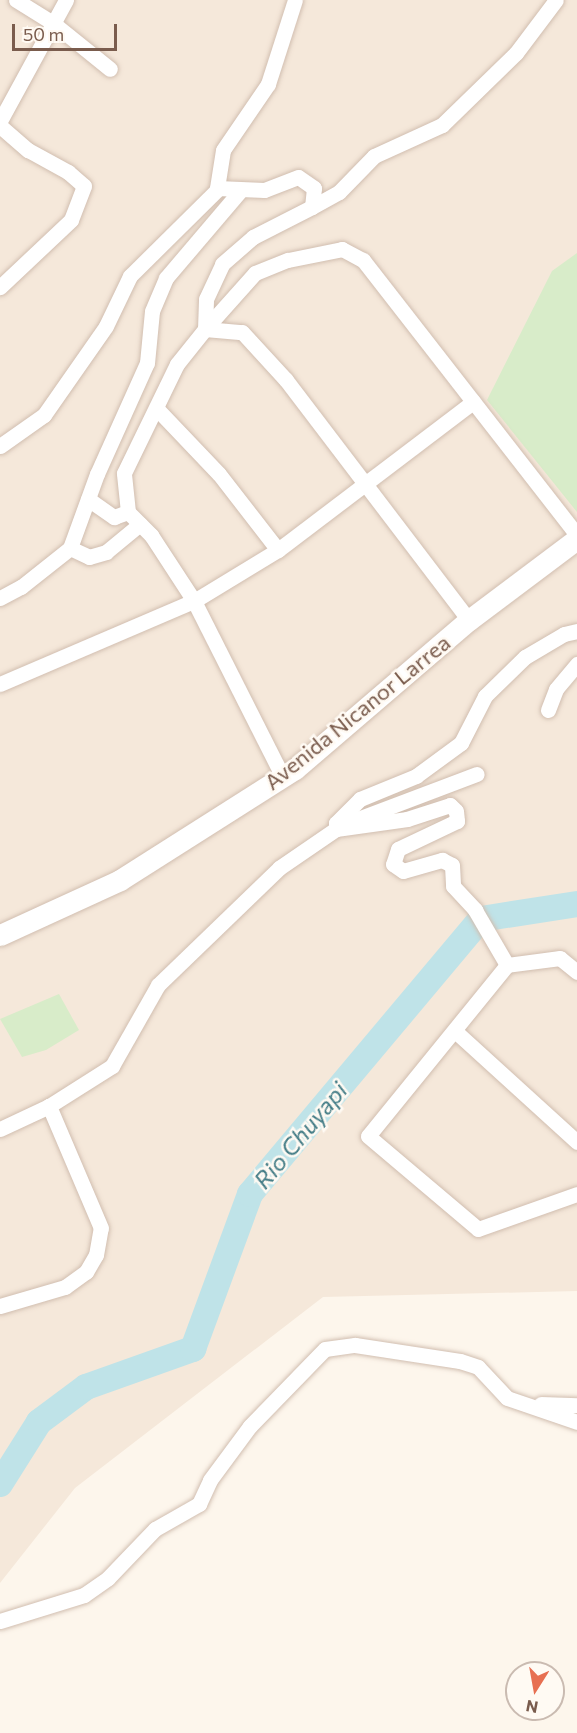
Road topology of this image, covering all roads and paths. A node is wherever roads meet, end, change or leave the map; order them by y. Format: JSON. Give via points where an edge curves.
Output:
{"nodes":[{"id":1,"x":16,"y":0,"type":"edge"},
{"id":2,"x":66,"y":0,"type":"edge"},
{"id":3,"x":295,"y":0,"type":"edge"},
{"id":4,"x":556,"y":0,"type":"edge"},
{"id":5,"x":53,"y":23,"type":"junction"},
{"id":6,"x":111,"y":69,"type":"dead end"},
{"id":7,"x":0,"y":121,"type":"edge"},
{"id":8,"x":0,"y":126,"type":"edge"},
{"id":9,"x":218,"y":189,"type":"junction"},
{"id":10,"x":240,"y":191,"type":"junction"},
{"id":11,"x":312,"y":207,"type":"junction"},
{"id":12,"x":0,"y":287,"type":"edge"},
{"id":13,"x":205,"y":329,"type":"junction"},
{"id":14,"x":473,"y":402,"type":"junction"},
{"id":15,"x":158,"y":411,"type":"junction"},
{"id":16,"x":0,"y":446,"type":"edge"},
{"id":17,"x":365,"y":486,"type":"junction"},
{"id":18,"x":88,"y":499,"type":"junction"},
{"id":19,"x":128,"y":512,"type":"junction"},
{"id":20,"x":140,"y":524,"type":"junction"},
{"id":21,"x":577,"y":537,"type":"edge"},
{"id":22,"x":70,"y":548,"type":"junction"},
{"id":23,"x":278,"y":550,"type":"junction"},
{"id":24,"x":0,"y":598,"type":"edge"},
{"id":25,"x":194,"y":601,"type":"junction"},
{"id":26,"x":469,"y":620,"type":"junction"},
{"id":27,"x":577,"y":631,"type":"edge"},
{"id":28,"x":577,"y":664,"type":"edge"},
{"id":29,"x":0,"y":684,"type":"edge"},
{"id":30,"x":548,"y":710,"type":"dead end"},
{"id":31,"x":477,"y":774,"type":"dead end"},
{"id":32,"x":283,"y":777,"type":"junction"},
{"id":33,"x":336,"y":830,"type":"junction"},
{"id":34,"x":0,"y":935,"type":"edge"},
{"id":35,"x":560,"y":958,"type":"junction"},
{"id":36,"x":577,"y":958,"type":"edge"},
{"id":37,"x":507,"y":965,"type":"junction"},
{"id":38,"x":577,"y":972,"type":"edge"},
{"id":39,"x":455,"y":1031,"type":"junction"},
{"id":40,"x":49,"y":1106,"type":"junction"},
{"id":41,"x":0,"y":1129,"type":"edge"},
{"id":42,"x":577,"y":1142,"type":"edge"},
{"id":43,"x":577,"y":1194,"type":"edge"},
{"id":44,"x":0,"y":1306,"type":"edge"},
{"id":45,"x":526,"y":1404,"type":"junction"},
{"id":46,"x":577,"y":1405,"type":"edge"},
{"id":47,"x":577,"y":1422,"type":"edge"},
{"id":48,"x":0,"y":1621,"type":"edge"}],
"edges":[{"from":1,"to":5,"type":"street"},
{"from":2,"to":5,"type":"street"},
{"from":3,"to":9,"type":"street","via":[[268,84],[223,150]]},
{"from":4,"to":11,"type":"street","via":[[516,52],[442,125],[374,156],[339,192]]},
{"from":5,"to":6,"type":"street"},
{"from":5,"to":7,"type":"street"},
{"from":8,"to":12,"type":"street","via":[[28,150],[68,172],[84,186],[71,220]]},
{"from":9,"to":10,"type":"street"},
{"from":9,"to":16,"type":"street","via":[[130,276],[106,326],[44,416]]},
{"from":10,"to":11,"type":"street","via":[[264,190],[298,177],[314,188]]},
{"from":10,"to":18,"type":"street","via":[[166,278],[152,311],[147,363]]},
{"from":11,"to":13,"type":"street","via":[[253,237],[222,264],[206,299]]},
{"from":13,"to":14,"type":"street","via":[[255,273],[288,260],[342,249],[363,260]]},
{"from":13,"to":15,"type":"street","via":[[177,364]]},
{"from":13,"to":17,"type":"street","via":[[242,332],[286,380]]},
{"from":14,"to":17,"type":"street"},
{"from":14,"to":21,"type":"street"},
{"from":15,"to":19,"type":"street","via":[[124,473]]},
{"from":15,"to":23,"type":"street","via":[[219,474]]},
{"from":17,"to":23,"type":"street"},
{"from":17,"to":26,"type":"street"},
{"from":18,"to":19,"type":"street","via":[[114,517]]},
{"from":18,"to":22,"type":"street"},
{"from":19,"to":20,"type":"street"},
{"from":20,"to":22,"type":"street","via":[[106,552],[89,558]]},
{"from":20,"to":25,"type":"street"},
{"from":21,"to":26,"type":"main road","name":"Avenida Nicanor Larrea"},
{"from":22,"to":24,"type":"street","via":[[21,587]]},
{"from":23,"to":25,"type":"street"},
{"from":25,"to":29,"type":"street"},
{"from":25,"to":32,"type":"street"},
{"from":26,"to":32,"type":"main road","name":"Avenida Nicanor Larrea"},
{"from":27,"to":33,"type":"street","via":[[564,634],[525,657],[485,696],[461,742],[416,776],[360,799],[336,823]]},
{"from":28,"to":30,"type":"street","via":[[556,689]]},
{"from":31,"to":33,"type":"street","via":[[379,809]]},
{"from":32,"to":34,"type":"main road","name":"Avenida Nicanor Larrea","via":[[120,880]]},
{"from":33,"to":37,"type":"street","via":[[407,819],[450,805],[456,811],[457,821],[398,849],[393,864],[403,871],[442,860],[452,864],[453,886],[475,910]]},
{"from":33,"to":40,"type":"street","via":[[306,847],[158,985],[112,1066]]},
{"from":35,"to":36,"type":"street"},
{"from":35,"to":37,"type":"street"},
{"from":35,"to":38,"type":"street"},
{"from":37,"to":39,"type":"street"},
{"from":39,"to":42,"type":"street"},
{"from":39,"to":43,"type":"street","via":[[368,1136],[478,1229]]},
{"from":40,"to":41,"type":"street"},
{"from":40,"to":44,"type":"street","via":[[101,1228],[96,1255],[86,1272],[65,1287]]},
{"from":45,"to":46,"type":"street"},
{"from":45,"to":47,"type":"street"},
{"from":45,"to":48,"type":"street","via":[[507,1398],[478,1367],[460,1361],[366,1346],[325,1349],[250,1426],[210,1480],[199,1504],[155,1529],[108,1578],[84,1595]]}]}
